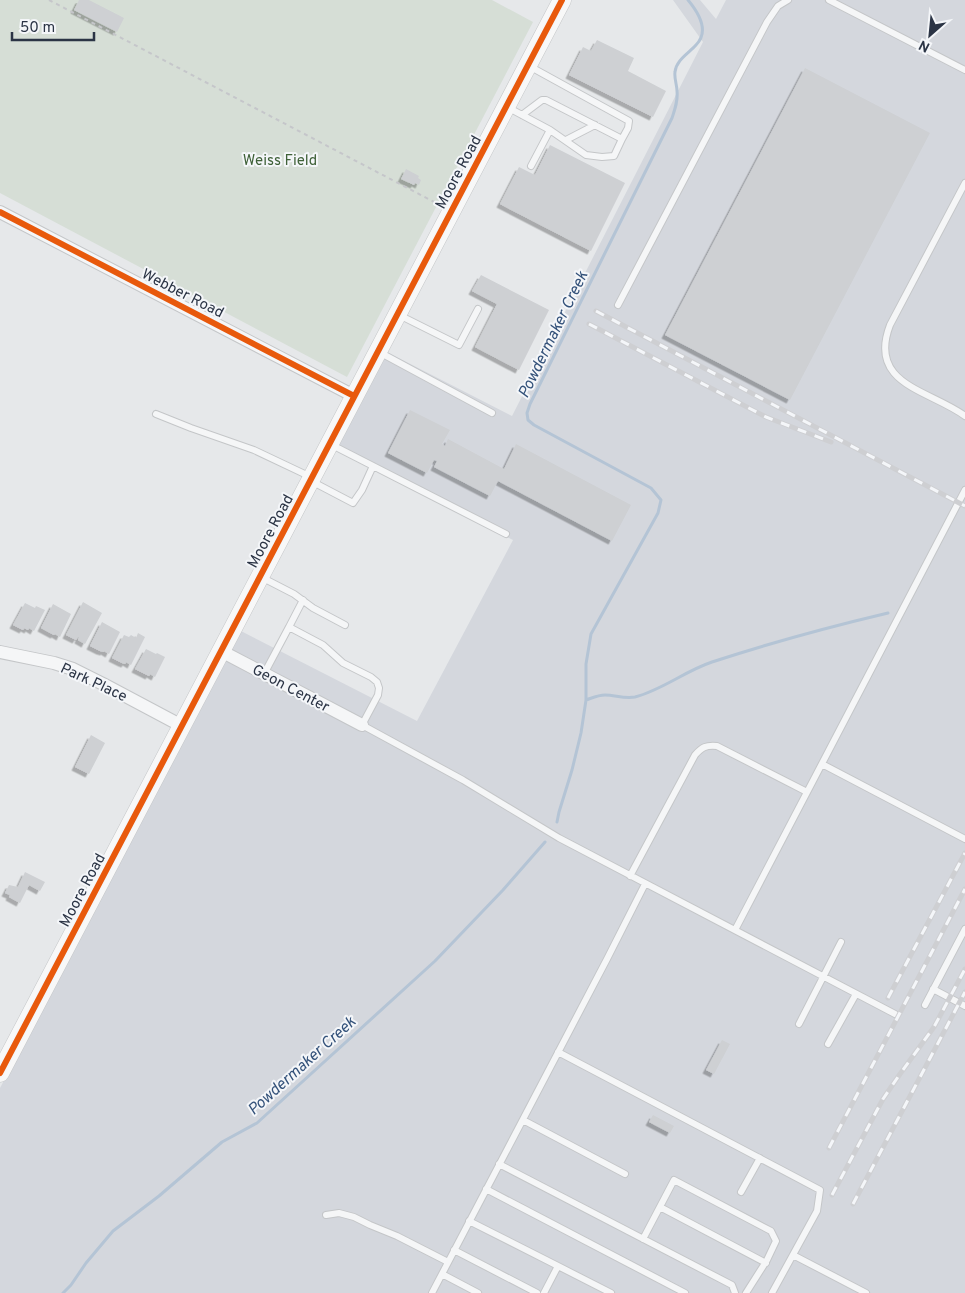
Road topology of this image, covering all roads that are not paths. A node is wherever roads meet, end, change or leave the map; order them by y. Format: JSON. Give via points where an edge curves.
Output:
{"nodes":[{"id":1,"x":562,"y":0,"type":"edge"},
{"id":2,"x":788,"y":0,"type":"edge"},
{"id":3,"x":830,"y":0,"type":"edge"},
{"id":4,"x":528,"y":65,"type":"junction"},
{"id":5,"x":965,"y":70,"type":"edge"},
{"id":6,"x":506,"y":106,"type":"junction"},
{"id":7,"x":522,"y":115,"type":"junction"},
{"id":8,"x":595,"y":125,"type":"junction"},
{"id":9,"x":550,"y":130,"type":"junction"},
{"id":10,"x":622,"y":139,"type":"junction"},
{"id":11,"x":566,"y":140,"type":"junction"},
{"id":12,"x":531,"y":166,"type":"dead end"},
{"id":13,"x":965,"y":183,"type":"edge"},
{"id":14,"x":0,"y":212,"type":"edge"},
{"id":15,"x":618,"y":305,"type":"dead end"},
{"id":16,"x":478,"y":309,"type":"dead end"},
{"id":17,"x":398,"y":314,"type":"junction"},
{"id":18,"x":378,"y":352,"type":"junction"},
{"id":19,"x":354,"y":396,"type":"junction"},
{"id":20,"x":492,"y":413,"type":"dead end"},
{"id":21,"x":156,"y":414,"type":"dead end"},
{"id":22,"x":965,"y":416,"type":"edge"},
{"id":23,"x":329,"y":444,"type":"junction"},
{"id":24,"x":373,"y":466,"type":"junction"},
{"id":25,"x":311,"y":479,"type":"junction"},
{"id":26,"x":965,"y":490,"type":"edge"},
{"id":27,"x":506,"y":534,"type":"dead end"},
{"id":28,"x":260,"y":576,"type":"junction"},
{"id":29,"x":303,"y":600,"type":"junction"},
{"id":30,"x":345,"y":625,"type":"dead end"},
{"id":31,"x":289,"y":627,"type":"junction"},
{"id":32,"x":221,"y":651,"type":"junction"},
{"id":33,"x":0,"y":652,"type":"edge"},
{"id":34,"x":264,"y":674,"type":"junction"},
{"id":35,"x":182,"y":726,"type":"junction"},
{"id":36,"x":362,"y":726,"type":"junction"},
{"id":37,"x":822,"y":764,"type":"junction"},
{"id":38,"x":807,"y":792,"type":"junction"},
{"id":39,"x":965,"y":839,"type":"edge"},
{"id":40,"x":630,"y":876,"type":"junction"},
{"id":41,"x":645,"y":884,"type":"junction"},
{"id":42,"x":965,"y":928,"type":"edge"},
{"id":43,"x":735,"y":930,"type":"junction"},
{"id":44,"x":841,"y":942,"type":"dead end"},
{"id":45,"x":824,"y":976,"type":"junction"},
{"id":46,"x":933,"y":989,"type":"junction"},
{"id":47,"x":856,"y":994,"type":"junction"},
{"id":48,"x":925,"y":1005,"type":"dead end"},
{"id":49,"x":965,"y":1006,"type":"edge"},
{"id":50,"x":895,"y":1014,"type":"dead end"},
{"id":51,"x":799,"y":1024,"type":"dead end"},
{"id":52,"x":828,"y":1044,"type":"dead end"},
{"id":53,"x":558,"y":1052,"type":"junction"},
{"id":54,"x":1,"y":1067,"type":"edge"},
{"id":55,"x":523,"y":1120,"type":"junction"},
{"id":56,"x":760,"y":1158,"type":"junction"},
{"id":57,"x":499,"y":1164,"type":"junction"},
{"id":58,"x":624,"y":1174,"type":"dead end"},
{"id":59,"x":486,"y":1189,"type":"junction"},
{"id":60,"x":741,"y":1192,"type":"dead end"},
{"id":61,"x":660,"y":1207,"type":"junction"},
{"id":62,"x":326,"y":1216,"type":"dead end"},
{"id":63,"x":469,"y":1221,"type":"junction"},
{"id":64,"x":643,"y":1239,"type":"junction"},
{"id":65,"x":454,"y":1250,"type":"junction"},
{"id":66,"x":793,"y":1255,"type":"junction"},
{"id":67,"x":448,"y":1262,"type":"junction"},
{"id":68,"x":766,"y":1263,"type":"junction"},
{"id":69,"x":558,"y":1266,"type":"junction"},
{"id":70,"x":442,"y":1274,"type":"junction"},
{"id":71,"x":432,"y":1293,"type":"edge"},
{"id":72,"x":478,"y":1293,"type":"edge"},
{"id":73,"x":537,"y":1293,"type":"edge"},
{"id":74,"x":544,"y":1293,"type":"edge"},
{"id":75,"x":610,"y":1293,"type":"edge"},
{"id":76,"x":685,"y":1293,"type":"edge"},
{"id":77,"x":735,"y":1293,"type":"edge"},
{"id":78,"x":746,"y":1293,"type":"edge"},
{"id":79,"x":772,"y":1293,"type":"edge"},
{"id":80,"x":866,"y":1293,"type":"edge"}],
"edges":[{"from":1,"to":4,"type":"street","name":"Moore Road"},
{"from":2,"to":15,"type":"lane","via":[[778,6],[767,22]]},
{"from":3,"to":5,"type":"lane"},
{"from":4,"to":6,"type":"street","name":"Moore Road"},
{"from":4,"to":10,"type":"lane","via":[[629,121]]},
{"from":6,"to":7,"type":"lane"},
{"from":6,"to":17,"type":"street","name":"Moore Road"},
{"from":7,"to":8,"type":"lane","via":[[546,100]]},
{"from":7,"to":9,"type":"lane"},
{"from":8,"to":10,"type":"lane"},
{"from":8,"to":11,"type":"lane"},
{"from":9,"to":11,"type":"lane"},
{"from":9,"to":12,"type":"lane"},
{"from":10,"to":11,"type":"lane","via":[[614,156],[602,157],[586,155]]},
{"from":13,"to":22,"type":"lane","via":[[890,325],[885,348],[888,364],[897,377]]},
{"from":14,"to":19,"type":"street","name":"Webber Road"},
{"from":16,"to":17,"type":"lane","via":[[459,346]]},
{"from":17,"to":18,"type":"street","name":"Moore Road"},
{"from":18,"to":19,"type":"street","name":"Moore Road"},
{"from":18,"to":20,"type":"lane"},
{"from":19,"to":23,"type":"street","name":"Moore Road"},
{"from":21,"to":25,"type":"lane","via":[[254,450]]},
{"from":23,"to":24,"type":"lane"},
{"from":23,"to":25,"type":"street","name":"Moore Road"},
{"from":24,"to":25,"type":"lane","via":[[354,503]]},
{"from":24,"to":27,"type":"lane"},
{"from":25,"to":28,"type":"street","name":"Moore Road"},
{"from":26,"to":37,"type":"lane"},
{"from":28,"to":29,"type":"lane"},
{"from":28,"to":32,"type":"street","name":"Moore Road"},
{"from":29,"to":30,"type":"lane"},
{"from":29,"to":31,"type":"lane"},
{"from":31,"to":34,"type":"lane"},
{"from":31,"to":36,"type":"lane","via":[[323,645],[343,663],[377,682],[380,688],[378,695]]},
{"from":32,"to":34,"type":"street","name":"Geon Center"},
{"from":32,"to":35,"type":"street","name":"Moore Road"},
{"from":33,"to":35,"type":"street","name":"Park Place","via":[[73,669]]},
{"from":34,"to":36,"type":"street","name":"Geon Center"},
{"from":35,"to":54,"type":"street","name":"Moore Road"},
{"from":36,"to":40,"type":"lane"},
{"from":37,"to":38,"type":"lane"},
{"from":37,"to":39,"type":"lane"},
{"from":38,"to":40,"type":"lane","via":[[717,746],[701,748]]},
{"from":38,"to":43,"type":"lane"},
{"from":40,"to":41,"type":"lane"},
{"from":41,"to":43,"type":"lane"},
{"from":41,"to":53,"type":"lane"},
{"from":42,"to":46,"type":"lane"},
{"from":43,"to":45,"type":"lane"},
{"from":44,"to":45,"type":"lane"},
{"from":45,"to":47,"type":"lane"},
{"from":45,"to":51,"type":"lane"},
{"from":46,"to":48,"type":"lane"},
{"from":46,"to":49,"type":"lane"},
{"from":47,"to":50,"type":"lane"},
{"from":47,"to":52,"type":"lane"},
{"from":53,"to":55,"type":"lane"},
{"from":53,"to":56,"type":"lane"},
{"from":55,"to":57,"type":"lane"},
{"from":55,"to":58,"type":"lane"},
{"from":56,"to":60,"type":"lane"},
{"from":56,"to":66,"type":"lane","via":[[820,1190],[817,1211]]},
{"from":57,"to":59,"type":"lane"},
{"from":57,"to":64,"type":"lane"},
{"from":59,"to":63,"type":"lane"},
{"from":59,"to":76,"type":"lane"},
{"from":61,"to":64,"type":"lane"},
{"from":61,"to":68,"type":"lane"},
{"from":61,"to":68,"type":"lane","via":[[674,1180],[771,1231],[776,1241]]},
{"from":62,"to":67,"type":"lane","via":[[339,1213],[354,1217]]},
{"from":63,"to":65,"type":"lane"},
{"from":63,"to":69,"type":"lane"},
{"from":64,"to":77,"type":"lane","via":[[732,1285]]},
{"from":65,"to":67,"type":"lane"},
{"from":65,"to":73,"type":"lane"},
{"from":66,"to":79,"type":"lane"},
{"from":66,"to":80,"type":"lane"},
{"from":67,"to":70,"type":"lane"},
{"from":68,"to":78,"type":"lane"},
{"from":69,"to":74,"type":"lane"},
{"from":69,"to":75,"type":"lane"},
{"from":70,"to":71,"type":"lane"},
{"from":70,"to":72,"type":"lane"}]}
